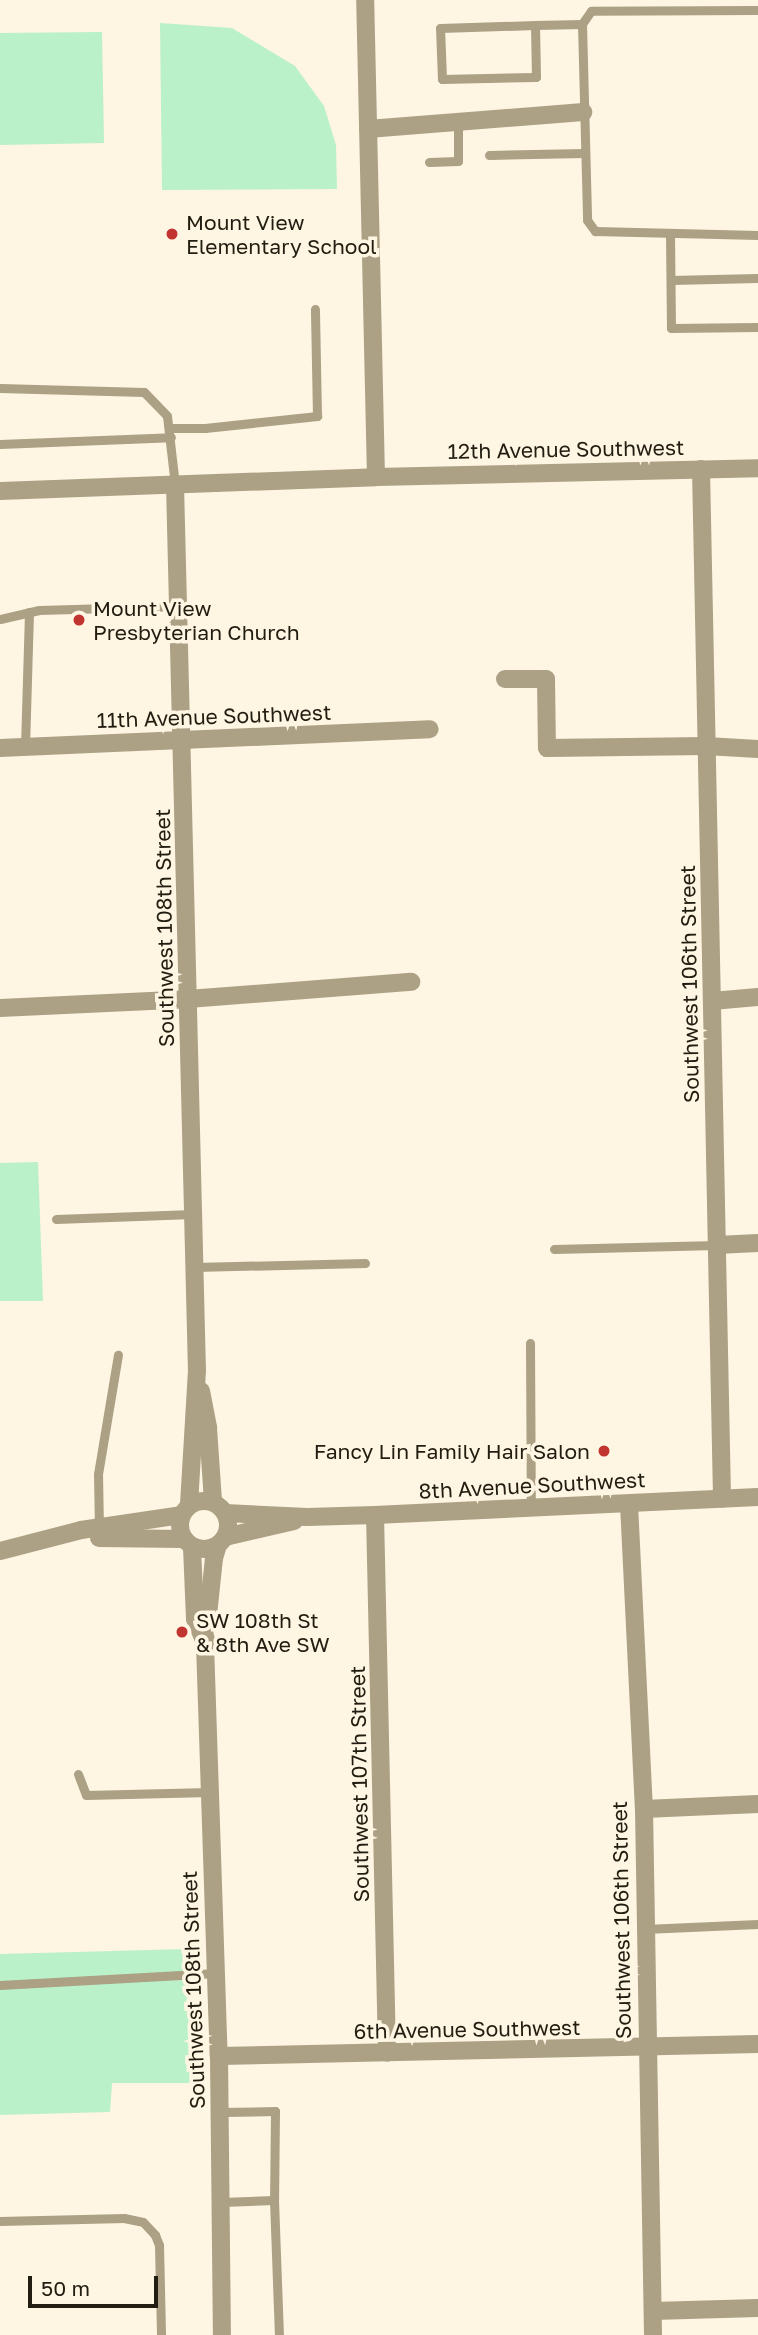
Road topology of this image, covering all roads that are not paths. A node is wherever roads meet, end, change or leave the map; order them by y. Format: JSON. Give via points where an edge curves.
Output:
{"nodes":[{"id":1,"x":365,"y":0,"type":"edge"},
{"id":2,"x":758,"y":10,"type":"edge"},
{"id":3,"x":582,"y":24,"type":"junction"},
{"id":4,"x":535,"y":25,"type":"junction"},
{"id":5,"x":583,"y":112,"type":"junction"},
{"id":6,"x":458,"y":121,"type":"junction"},
{"id":7,"x":368,"y":129,"type":"junction"},
{"id":8,"x":585,"y":153,"type":"junction"},
{"id":9,"x":489,"y":155,"type":"dead end"},
{"id":10,"x":429,"y":162,"type":"dead end"},
{"id":11,"x":670,"y":234,"type":"junction"},
{"id":12,"x":758,"y":235,"type":"edge"},
{"id":13,"x":758,"y":278,"type":"edge"},
{"id":14,"x":671,"y":280,"type":"junction"},
{"id":15,"x":315,"y":309,"type":"dead end"},
{"id":16,"x":758,"y":327,"type":"edge"},
{"id":17,"x":0,"y":388,"type":"edge"},
{"id":18,"x":170,"y":433,"type":"junction"},
{"id":19,"x":0,"y":444,"type":"edge"},
{"id":20,"x":758,"y":468,"type":"edge"},
{"id":21,"x":702,"y":469,"type":"junction"},
{"id":22,"x":376,"y":477,"type":"junction"},
{"id":23,"x":175,"y":485,"type":"junction"},
{"id":24,"x":0,"y":491,"type":"edge"},
{"id":25,"x":179,"y":606,"type":"junction"},
{"id":26,"x":30,"y":612,"type":"junction"},
{"id":27,"x":0,"y":619,"type":"edge"},
{"id":28,"x":505,"y":679,"type":"dead end"},
{"id":29,"x":430,"y":729,"type":"dead end"},
{"id":30,"x":183,"y":741,"type":"junction"},
{"id":31,"x":706,"y":746,"type":"junction"},
{"id":32,"x":24,"y":747,"type":"junction"},
{"id":33,"x":0,"y":748,"type":"edge"},
{"id":34,"x":758,"y":749,"type":"edge"},
{"id":35,"x":411,"y":982,"type":"dead end"},
{"id":36,"x":758,"y":997,"type":"edge"},
{"id":37,"x":188,"y":999,"type":"junction"},
{"id":38,"x":712,"y":1001,"type":"junction"},
{"id":39,"x":0,"y":1008,"type":"edge"},
{"id":40,"x":193,"y":1214,"type":"junction"},
{"id":41,"x":56,"y":1219,"type":"dead end"},
{"id":42,"x":758,"y":1243,"type":"edge"},
{"id":43,"x":717,"y":1245,"type":"junction"},
{"id":44,"x":554,"y":1250,"type":"dead end"},
{"id":45,"x":365,"y":1263,"type":"dead end"},
{"id":46,"x":194,"y":1268,"type":"junction"},
{"id":47,"x":530,"y":1343,"type":"dead end"},
{"id":48,"x":118,"y":1355,"type":"dead end"},
{"id":49,"x":197,"y":1370,"type":"junction"},
{"id":50,"x":758,"y":1497,"type":"edge"},
{"id":51,"x":722,"y":1499,"type":"junction"},
{"id":52,"x":629,"y":1504,"type":"junction"},
{"id":53,"x":219,"y":1508,"type":"junction"},
{"id":54,"x":531,"y":1508,"type":"junction"},
{"id":55,"x":185,"y":1510,"type":"junction"},
{"id":56,"x":375,"y":1515,"type":"junction"},
{"id":57,"x":307,"y":1517,"type":"junction"},
{"id":58,"x":99,"y":1533,"type":"junction"},
{"id":59,"x":222,"y":1541,"type":"junction"},
{"id":60,"x":187,"y":1543,"type":"junction"},
{"id":61,"x":0,"y":1550,"type":"edge"},
{"id":62,"x":205,"y":1644,"type":"junction"},
{"id":63,"x":78,"y":1774,"type":"dead end"},
{"id":64,"x":210,"y":1792,"type":"junction"},
{"id":65,"x":758,"y":1804,"type":"edge"},
{"id":66,"x":644,"y":1810,"type":"junction"},
{"id":67,"x":758,"y":1924,"type":"edge"},
{"id":68,"x":645,"y":1928,"type":"junction"},
{"id":69,"x":217,"y":1973,"type":"junction"},
{"id":70,"x":0,"y":1985,"type":"edge"},
{"id":71,"x":758,"y":2044,"type":"edge"},
{"id":72,"x":646,"y":2049,"type":"junction"},
{"id":73,"x":387,"y":2053,"type":"junction"},
{"id":74,"x":219,"y":2056,"type":"junction"},
{"id":75,"x":220,"y":2112,"type":"junction"},
{"id":76,"x":274,"y":2200,"type":"junction"},
{"id":77,"x":221,"y":2202,"type":"junction"},
{"id":78,"x":0,"y":2221,"type":"edge"},
{"id":79,"x":758,"y":2308,"type":"edge"},
{"id":80,"x":653,"y":2311,"type":"junction"},
{"id":81,"x":160,"y":2335,"type":"edge"},
{"id":82,"x":222,"y":2335,"type":"edge"},
{"id":83,"x":279,"y":2335,"type":"edge"},
{"id":84,"x":653,"y":2335,"type":"edge"}],
"edges":[{"from":1,"to":7,"type":"street"},
{"from":2,"to":3,"type":"lane","via":[[591,10]]},
{"from":3,"to":4,"type":"lane"},
{"from":3,"to":5,"type":"lane"},
{"from":4,"to":4,"type":"lane","via":[[440,28],[442,79],[536,77]]},
{"from":5,"to":6,"type":"street"},
{"from":5,"to":8,"type":"lane"},
{"from":6,"to":7,"type":"street"},
{"from":6,"to":10,"type":"lane","via":[[458,161]]},
{"from":7,"to":22,"type":"street"},
{"from":8,"to":9,"type":"lane"},
{"from":8,"to":11,"type":"lane","via":[[587,220],[595,231]]},
{"from":11,"to":12,"type":"lane"},
{"from":11,"to":14,"type":"lane"},
{"from":13,"to":14,"type":"lane"},
{"from":14,"to":16,"type":"lane","via":[[671,328]]},
{"from":15,"to":18,"type":"lane","via":[[317,416]]},
{"from":17,"to":18,"type":"lane","via":[[144,392],[167,416]]},
{"from":18,"to":19,"type":"lane"},
{"from":18,"to":23,"type":"lane"},
{"from":20,"to":21,"type":"street","name":"12th Avenue Southwest"},
{"from":21,"to":22,"type":"street","name":"12th Avenue Southwest"},
{"from":21,"to":31,"type":"street","name":"Southwest 106th Street"},
{"from":22,"to":23,"type":"street","name":"12th Avenue Southwest"},
{"from":23,"to":24,"type":"street","name":"12th Avenue Southwest"},
{"from":23,"to":25,"type":"street","name":"Southwest 108th Street"},
{"from":25,"to":26,"type":"lane"},
{"from":25,"to":30,"type":"street","name":"Southwest 108th Street"},
{"from":26,"to":27,"type":"lane"},
{"from":26,"to":32,"type":"lane"},
{"from":28,"to":31,"type":"street","via":[[546,679],[547,748]]},
{"from":29,"to":30,"type":"street","name":"11th Avenue Southwest"},
{"from":30,"to":32,"type":"street","name":"11th Avenue Southwest"},
{"from":30,"to":37,"type":"street","name":"Southwest 108th Street"},
{"from":31,"to":34,"type":"street"},
{"from":31,"to":38,"type":"street","name":"Southwest 106th Street"},
{"from":32,"to":33,"type":"street","name":"11th Avenue Southwest"},
{"from":35,"to":37,"type":"street"},
{"from":36,"to":38,"type":"street"},
{"from":37,"to":39,"type":"street"},
{"from":37,"to":40,"type":"street","name":"Southwest 108th Street"},
{"from":38,"to":43,"type":"street","name":"Southwest 106th Street"},
{"from":40,"to":41,"type":"lane"},
{"from":40,"to":46,"type":"street","name":"Southwest 108th Street"},
{"from":42,"to":43,"type":"street"},
{"from":43,"to":44,"type":"lane"},
{"from":43,"to":51,"type":"street","name":"Southwest 106th Street"},
{"from":45,"to":46,"type":"lane"},
{"from":46,"to":49,"type":"street","name":"Southwest 108th Street"},
{"from":47,"to":54,"type":"lane"},
{"from":48,"to":58,"type":"lane","via":[[97,1474]]},
{"from":49,"to":53,"type":"street","name":"Southwest 108th Street"},
{"from":49,"to":55,"type":"street","name":"Southwest 108th Street"},
{"from":50,"to":51,"type":"street","name":"8th Avenue Southwest"},
{"from":51,"to":52,"type":"street","name":"8th Avenue Southwest"},
{"from":52,"to":54,"type":"street","name":"8th Avenue Southwest"},
{"from":52,"to":66,"type":"street","name":"Southwest 106th Street"},
{"from":53,"to":55,"type":"street","name":"8th Avenue Southwest","via":[[200,1501]]},
{"from":53,"to":57,"type":"street","name":"8th Avenue Southwest"},
{"from":53,"to":59,"type":"street","via":[[228,1525]]},
{"from":54,"to":56,"type":"street","name":"8th Avenue Southwest"},
{"from":55,"to":58,"type":"street","name":"8th Avenue Southwest"},
{"from":55,"to":60,"type":"street","via":[[179,1528]]},
{"from":56,"to":57,"type":"street","name":"8th Avenue Southwest"},
{"from":56,"to":73,"type":"street","name":"Southwest 107th Street"},
{"from":57,"to":59,"type":"street","name":"8th Avenue Southwest"},
{"from":58,"to":60,"type":"street","name":"8th Avenue Southwest"},
{"from":58,"to":61,"type":"street","name":"8th Avenue Southwest","via":[[64,1534]]},
{"from":59,"to":60,"type":"street","name":"8th Avenue Southwest","via":[[205,1550]]},
{"from":59,"to":62,"type":"street","name":"Southwest 108th Street"},
{"from":60,"to":62,"type":"street","name":"Southwest 108th Street","via":[[195,1619]]},
{"from":62,"to":64,"type":"street","name":"Southwest 108th Street"},
{"from":63,"to":64,"type":"lane","via":[[86,1795]]},
{"from":64,"to":69,"type":"street","name":"Southwest 108th Street"},
{"from":65,"to":66,"type":"street"},
{"from":66,"to":68,"type":"street","name":"Southwest 106th Street"},
{"from":67,"to":68,"type":"lane"},
{"from":68,"to":72,"type":"street","name":"Southwest 106th Street"},
{"from":69,"to":70,"type":"lane"},
{"from":69,"to":74,"type":"street","name":"Southwest 108th Street"},
{"from":71,"to":72,"type":"street","name":"6th Avenue Southwest"},
{"from":72,"to":73,"type":"street","name":"6th Avenue Southwest"},
{"from":72,"to":80,"type":"street","name":"Southwest 106th Street"},
{"from":73,"to":74,"type":"street","name":"6th Avenue Southwest"},
{"from":74,"to":75,"type":"street","name":"Southwest 108th Street"},
{"from":75,"to":76,"type":"lane","via":[[275,2111]]},
{"from":75,"to":77,"type":"street","name":"Southwest 108th Street"},
{"from":76,"to":77,"type":"lane"},
{"from":76,"to":83,"type":"lane"},
{"from":77,"to":82,"type":"street","name":"Southwest 108th Street"},
{"from":78,"to":81,"type":"lane","via":[[124,2218],[143,2222],[159,2245]]},
{"from":79,"to":80,"type":"street"},
{"from":80,"to":84,"type":"street","name":"Southwest 106th Street"}]}
